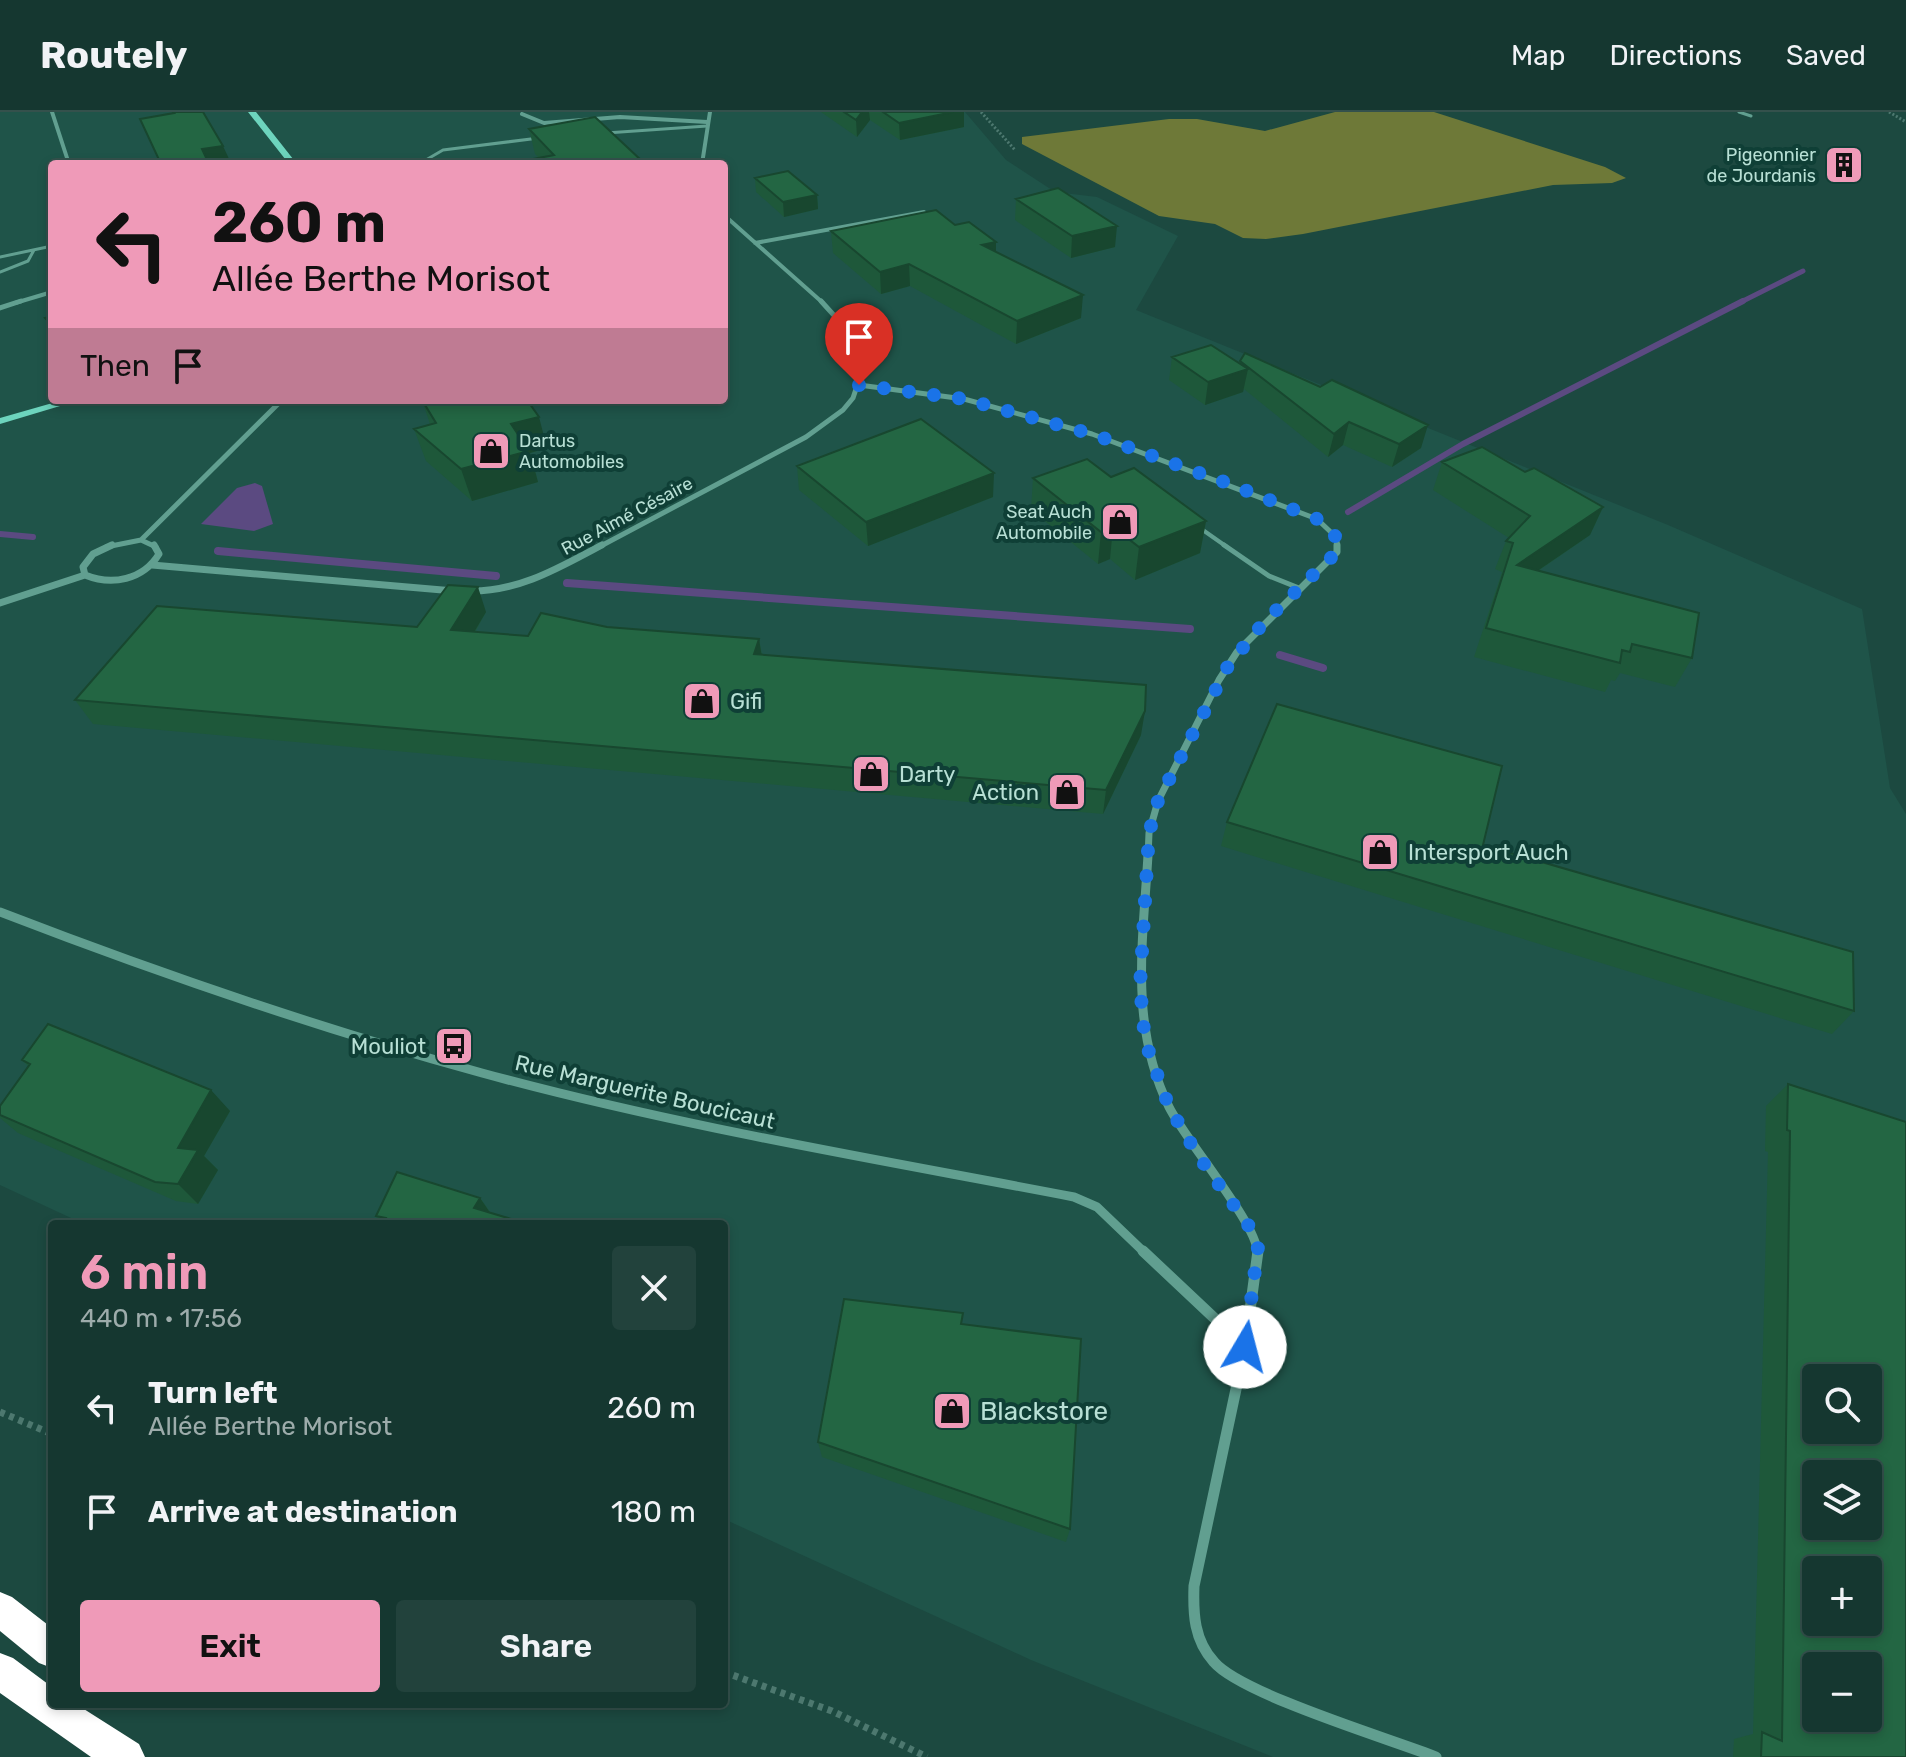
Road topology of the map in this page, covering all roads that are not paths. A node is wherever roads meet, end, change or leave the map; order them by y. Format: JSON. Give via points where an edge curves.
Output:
{"nodes":[{"id":1,"x":52,"y":112,"type":"edge"},
{"id":2,"x":252,"y":112,"type":"edge"},
{"id":3,"x":710,"y":112,"type":"edge"},
{"id":4,"x":1739,"y":112,"type":"edge"},
{"id":5,"x":522,"y":114,"type":"dead end"},
{"id":6,"x":1751,"y":116,"type":"dead end"},
{"id":7,"x":707,"y":124,"type":"junction"},
{"id":8,"x":596,"y":134,"type":"edge"},
{"id":9,"x":548,"y":137,"type":"edge"},
{"id":10,"x":68,"y":160,"type":"edge"},
{"id":11,"x":290,"y":160,"type":"edge"},
{"id":12,"x":426,"y":160,"type":"edge"},
{"id":13,"x":702,"y":160,"type":"edge"},
{"id":14,"x":924,"y":212,"type":"edge"},
{"id":15,"x":728,"y":219,"type":"edge"},
{"id":16,"x":755,"y":243,"type":"junction"},
{"id":17,"x":48,"y":247,"type":"edge"},
{"id":18,"x":34,"y":250,"type":"junction"},
{"id":19,"x":0,"y":257,"type":"edge"},
{"id":20,"x":0,"y":272,"type":"edge"},
{"id":21,"x":48,"y":293,"type":"edge"},
{"id":22,"x":0,"y":308,"type":"edge"},
{"id":23,"x":859,"y":385,"type":"junction"},
{"id":24,"x":61,"y":404,"type":"edge"},
{"id":25,"x":278,"y":404,"type":"edge"},
{"id":26,"x":0,"y":421,"type":"edge"},
{"id":27,"x":1198,"y":527,"type":"edge"},
{"id":28,"x":141,"y":540,"type":"junction"},
{"id":29,"x":152,"y":565,"type":"junction"},
{"id":30,"x":85,"y":575,"type":"junction"},
{"id":31,"x":1299,"y":588,"type":"junction"},
{"id":32,"x":0,"y":603,"type":"edge"},
{"id":33,"x":0,"y":912,"type":"edge"},
{"id":34,"x":1245,"y":1347,"type":"junction"},
{"id":35,"x":0,"y":1609,"type":"edge"},
{"id":36,"x":48,"y":1647,"type":"edge"},
{"id":37,"x":0,"y":1671,"type":"edge"},
{"id":38,"x":48,"y":1700,"type":"edge"},
{"id":39,"x":79,"y":1718,"type":"edge"},
{"id":40,"x":126,"y":1757,"type":"edge"},
{"id":41,"x":1436,"y":1757,"type":"edge"}],
"edges":[{"from":1,"to":10,"type":"street"},
{"from":2,"to":11,"type":"street"},
{"from":3,"to":7,"type":"street"},
{"from":4,"to":6,"type":"lane"},
{"from":5,"to":7,"type":"street","via":[[544,123],[620,117]]},
{"from":7,"to":8,"type":"lane"},
{"from":7,"to":13,"type":"street"},
{"from":9,"to":12,"type":"lane","via":[[443,150]]},
{"from":14,"to":16,"type":"street"},
{"from":15,"to":16,"type":"street"},
{"from":16,"to":23,"type":"street","via":[[807,285],[835,317],[859,363]]},
{"from":17,"to":18,"type":"lane"},
{"from":18,"to":19,"type":"lane"},
{"from":18,"to":20,"type":"lane","via":[[28,261]]},
{"from":21,"to":22,"type":"street"},
{"from":23,"to":29,"type":"street","name":"Rue Aimé Césaire","via":[[846,407],[806,437],[558,569],[508,588],[459,592]]},
{"from":23,"to":31,"type":"street","via":[[1017,411],[1162,458],[1317,519],[1337,538],[1337,552]]},
{"from":24,"to":26,"type":"street"},
{"from":25,"to":28,"type":"street"},
{"from":27,"to":31,"type":"lane","via":[[1269,576]]},
{"from":28,"to":29,"type":"street","via":[[158,549]]},
{"from":28,"to":30,"type":"street","via":[[97,551],[83,567]]},
{"from":29,"to":30,"type":"street","via":[[116,580]]},
{"from":30,"to":32,"type":"street"},
{"from":31,"to":34,"type":"street","via":[[1237,652],[1219,680],[1158,801],[1149,833],[1140,986],[1145,1041],[1169,1107],[1258,1247]]},
{"from":33,"to":34,"type":"street","name":"Rue Marguerite Boucicaut","via":[[198,985],[508,1079],[698,1125],[1074,1197],[1097,1207]]},
{"from":34,"to":41,"type":"street","via":[[1194,1586],[1193,1616],[1201,1643],[1215,1664],[1256,1689]]},
{"from":35,"to":36,"type":"highway"},
{"from":37,"to":38,"type":"highway"},
{"from":39,"to":40,"type":"highway"}]}
